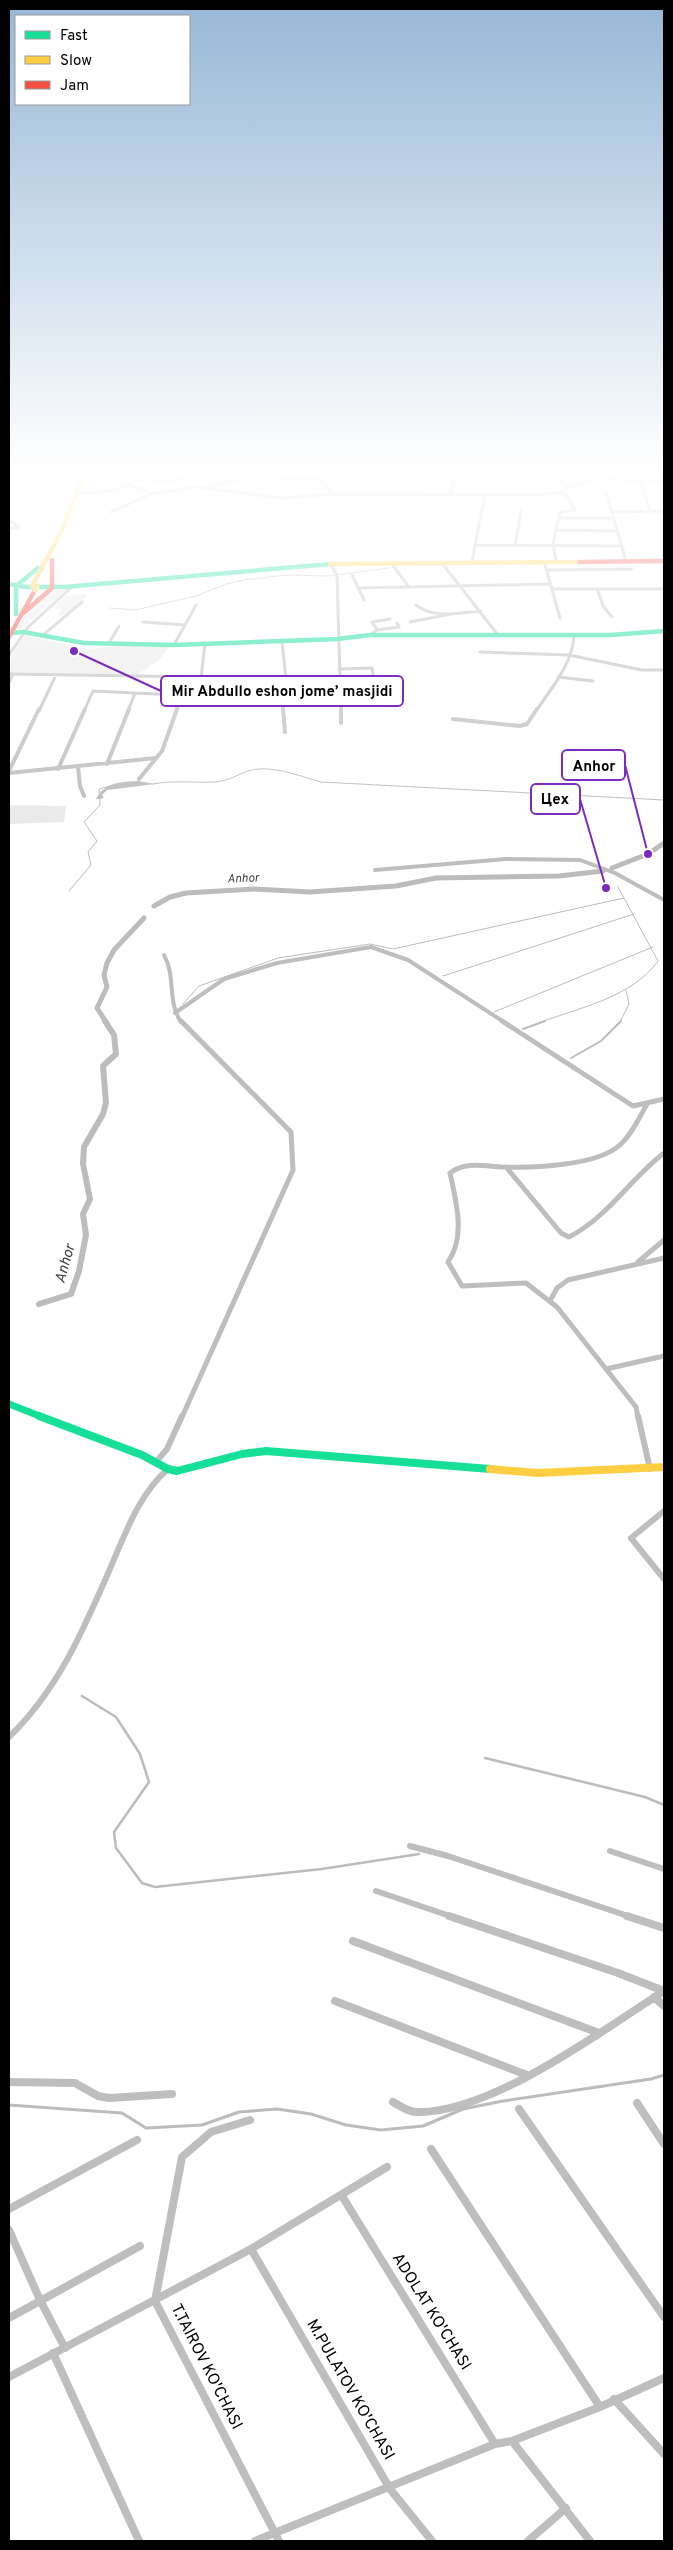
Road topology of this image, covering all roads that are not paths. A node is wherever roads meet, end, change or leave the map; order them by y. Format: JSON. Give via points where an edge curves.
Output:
{"nodes":[{"id":1,"x":36,"y":583,"type":"edge"},
{"id":2,"x":51,"y":583,"type":"edge"},
{"id":3,"x":117,"y":583,"type":"edge"},
{"id":4,"x":337,"y":583,"type":"edge"},
{"id":5,"x":356,"y":583,"type":"edge"},
{"id":6,"x":407,"y":583,"type":"edge"},
{"id":7,"x":458,"y":583,"type":"edge"},
{"id":8,"x":550,"y":584,"type":"joint"},
{"id":9,"x":12,"y":586,"type":"edge"},
{"id":10,"x":409,"y":586,"type":"junction"},
{"id":11,"x":461,"y":586,"type":"junction"},
{"id":12,"x":72,"y":587,"type":"junction"},
{"id":13,"x":52,"y":588,"type":"junction"},
{"id":14,"x":359,"y":588,"type":"junction"},
{"id":15,"x":552,"y":589,"type":"junction"},
{"id":16,"x":597,"y":589,"type":"junction"},
{"id":17,"x":664,"y":589,"type":"edge"},
{"id":18,"x":364,"y":600,"type":"dead end"},
{"id":19,"x":82,"y":602,"type":"dead end"},
{"id":20,"x":196,"y":605,"type":"dead end"},
{"id":21,"x":416,"y":605,"type":"dead end"},
{"id":22,"x":481,"y":612,"type":"junction"},
{"id":23,"x":452,"y":614,"type":"junction"},
{"id":24,"x":19,"y":615,"type":"junction"},
{"id":25,"x":612,"y":617,"type":"dead end"},
{"id":26,"x":560,"y":618,"type":"dead end"},
{"id":27,"x":390,"y":619,"type":"dead end"},
{"id":28,"x":143,"y":622,"type":"dead end"},
{"id":29,"x":410,"y":622,"type":"dead end"},
{"id":30,"x":397,"y":624,"type":"dead end"},
{"id":31,"x":185,"y":625,"type":"junction"},
{"id":32,"x":119,"y":626,"type":"dead end"},
{"id":33,"x":664,"y":630,"type":"edge"},
{"id":34,"x":10,"y":632,"type":"edge"},
{"id":35,"x":23,"y":632,"type":"junction"},
{"id":36,"x":373,"y":633,"type":"junction"},
{"id":37,"x":498,"y":635,"type":"junction"},
{"id":38,"x":574,"y":635,"type":"junction"},
{"id":39,"x":42,"y":636,"type":"junction"},
{"id":40,"x":337,"y":639,"type":"junction"},
{"id":41,"x":282,"y":641,"type":"junction"},
{"id":42,"x":109,"y":643,"type":"junction"},
{"id":43,"x":205,"y":643,"type":"junction"},
{"id":44,"x":174,"y":645,"type":"junction"},
{"id":45,"x":480,"y":652,"type":"dead end"},
{"id":46,"x":9,"y":655,"type":"edge"},
{"id":47,"x":569,"y":655,"type":"junction"},
{"id":48,"x":339,"y":669,"type":"junction"},
{"id":49,"x":664,"y":670,"type":"edge"},
{"id":50,"x":11,"y":674,"type":"edge"},
{"id":51,"x":56,"y":675,"type":"junction"},
{"id":52,"x":200,"y":677,"type":"junction"},
{"id":53,"x":558,"y":677,"type":"junction"},
{"id":54,"x":339,"y":679,"type":"junction"},
{"id":55,"x":286,"y":680,"type":"junction"},
{"id":56,"x":593,"y":680,"type":"dead end"},
{"id":57,"x":9,"y":683,"type":"edge"},
{"id":58,"x":375,"y":688,"type":"dead end"},
{"id":59,"x":136,"y":693,"type":"junction"},
{"id":60,"x":182,"y":696,"type":"junction"},
{"id":61,"x":453,"y":719,"type":"dead end"},
{"id":62,"x":341,"y":723,"type":"dead end"},
{"id":63,"x":285,"y":732,"type":"dead end"},
{"id":64,"x":156,"y":758,"type":"junction"},
{"id":65,"x":107,"y":764,"type":"junction"},
{"id":66,"x":78,"y":767,"type":"junction"},
{"id":67,"x":58,"y":769,"type":"junction"},
{"id":68,"x":9,"y":772,"type":"edge"},
{"id":69,"x":139,"y":779,"type":"dead end"},
{"id":70,"x":84,"y":796,"type":"dead end"},
{"id":71,"x":375,"y":870,"type":"dead end"},
{"id":72,"x":664,"y":900,"type":"edge"},
{"id":73,"x":164,"y":955,"type":"dead end"},
{"id":74,"x":175,"y":1013,"type":"junction"},
{"id":75,"x":664,"y":1099,"type":"edge"},
{"id":76,"x":647,"y":1104,"type":"junction"},
{"id":77,"x":664,"y":1153,"type":"edge"},
{"id":78,"x":506,"y":1167,"type":"junction"},
{"id":79,"x":664,"y":1240,"type":"edge"},
{"id":80,"x":664,"y":1258,"type":"edge"},
{"id":81,"x":636,"y":1264,"type":"junction"},
{"id":82,"x":550,"y":1301,"type":"junction"},
{"id":83,"x":664,"y":1356,"type":"edge"},
{"id":84,"x":606,"y":1369,"type":"junction"},
{"id":85,"x":9,"y":1404,"type":"edge"},
{"id":86,"x":156,"y":1462,"type":"junction"},
{"id":87,"x":664,"y":1467,"type":"edge"},
{"id":88,"x":168,"y":1468,"type":"junction"},
{"id":89,"x":650,"y":1469,"type":"junction"},
{"id":90,"x":664,"y":1511,"type":"edge"},
{"id":91,"x":664,"y":1579,"type":"edge"},
{"id":92,"x":9,"y":1737,"type":"edge"},
{"id":93,"x":410,"y":1846,"type":"dead end"},
{"id":94,"x":610,"y":1851,"type":"dead end"},
{"id":95,"x":664,"y":1869,"type":"edge"},
{"id":96,"x":376,"y":1891,"type":"dead end"},
{"id":97,"x":664,"y":1928,"type":"edge"},
{"id":98,"x":353,"y":1942,"type":"dead end"},
{"id":99,"x":664,"y":1991,"type":"edge"},
{"id":100,"x":654,"y":1997,"type":"junction"},
{"id":101,"x":335,"y":2001,"type":"dead end"},
{"id":102,"x":664,"y":2006,"type":"edge"},
{"id":103,"x":599,"y":2033,"type":"junction"},
{"id":104,"x":527,"y":2075,"type":"junction"},
{"id":105,"x":9,"y":2082,"type":"edge"},
{"id":106,"x":172,"y":2094,"type":"dead end"},
{"id":107,"x":393,"y":2102,"type":"dead end"},
{"id":108,"x":637,"y":2104,"type":"dead end"},
{"id":109,"x":519,"y":2109,"type":"dead end"},
{"id":110,"x":250,"y":2120,"type":"dead end"},
{"id":111,"x":137,"y":2140,"type":"dead end"},
{"id":112,"x":664,"y":2144,"type":"edge"},
{"id":113,"x":431,"y":2149,"type":"dead end"},
{"id":114,"x":387,"y":2167,"type":"dead end"},
{"id":115,"x":342,"y":2196,"type":"junction"},
{"id":116,"x":9,"y":2209,"type":"edge"},
{"id":117,"x":9,"y":2230,"type":"edge"},
{"id":118,"x":140,"y":2246,"type":"dead end"},
{"id":119,"x":251,"y":2248,"type":"junction"},
{"id":120,"x":40,"y":2300,"type":"junction"},
{"id":121,"x":155,"y":2301,"type":"junction"},
{"id":122,"x":664,"y":2317,"type":"edge"},
{"id":123,"x":9,"y":2318,"type":"edge"},
{"id":124,"x":65,"y":2348,"type":"junction"},
{"id":125,"x":53,"y":2353,"type":"junction"},
{"id":126,"x":9,"y":2378,"type":"edge"},
{"id":127,"x":664,"y":2378,"type":"edge"},
{"id":128,"x":614,"y":2399,"type":"junction"},
{"id":129,"x":600,"y":2407,"type":"junction"},
{"id":130,"x":512,"y":2441,"type":"junction"},
{"id":131,"x":495,"y":2444,"type":"junction"},
{"id":132,"x":664,"y":2454,"type":"edge"},
{"id":133,"x":390,"y":2489,"type":"junction"},
{"id":134,"x":566,"y":2508,"type":"junction"},
{"id":135,"x":274,"y":2533,"type":"junction"},
{"id":136,"x":139,"y":2541,"type":"edge"},
{"id":137,"x":255,"y":2541,"type":"edge"},
{"id":138,"x":279,"y":2541,"type":"edge"},
{"id":139,"x":432,"y":2541,"type":"edge"},
{"id":140,"x":528,"y":2541,"type":"edge"},
{"id":141,"x":590,"y":2541,"type":"edge"}],
"edges":[{"from":1,"to":24,"type":"main road"},
{"from":2,"to":13,"type":"main road"},
{"from":3,"to":12,"type":"main road"},
{"from":4,"to":40,"type":"street"},
{"from":5,"to":14,"type":"street"},
{"from":6,"to":10,"type":"street"},
{"from":7,"to":11,"type":"street"},
{"from":8,"to":11,"type":"street"},
{"from":8,"to":15,"type":"street"},
{"from":9,"to":13,"type":"main road"},
{"from":9,"to":24,"type":"main road"},
{"from":10,"to":11,"type":"street"},
{"from":10,"to":14,"type":"street"},
{"from":11,"to":22,"type":"street"},
{"from":12,"to":13,"type":"main road"},
{"from":12,"to":35,"type":"street"},
{"from":13,"to":24,"type":"main road"},
{"from":14,"to":18,"type":"street"},
{"from":15,"to":16,"type":"street"},
{"from":15,"to":26,"type":"street"},
{"from":16,"to":17,"type":"street"},
{"from":16,"to":25,"type":"street","via":[[603,606]]},
{"from":19,"to":39,"type":"street"},
{"from":20,"to":31,"type":"street"},
{"from":21,"to":23,"type":"street","via":[[424,612]]},
{"from":22,"to":23,"type":"street"},
{"from":22,"to":37,"type":"street"},
{"from":23,"to":29,"type":"street"},
{"from":24,"to":34,"type":"main road"},
{"from":27,"to":36,"type":"street","via":[[372,622]]},
{"from":28,"to":31,"type":"street"},
{"from":30,"to":36,"type":"street","via":[[399,627]]},
{"from":31,"to":44,"type":"street"},
{"from":32,"to":42,"type":"street"},
{"from":33,"to":38,"type":"main road"},
{"from":34,"to":35,"type":"main road"},
{"from":35,"to":39,"type":"main road"},
{"from":35,"to":46,"type":"street"},
{"from":36,"to":37,"type":"main road"},
{"from":36,"to":40,"type":"main road"},
{"from":37,"to":38,"type":"main road"},
{"from":38,"to":47,"type":"street","via":[[576,642]]},
{"from":39,"to":42,"type":"main road","via":[[72,642]]},
{"from":40,"to":41,"type":"main road"},
{"from":40,"to":48,"type":"street"},
{"from":41,"to":43,"type":"main road"},
{"from":41,"to":55,"type":"street"},
{"from":42,"to":44,"type":"main road"},
{"from":43,"to":44,"type":"main road"},
{"from":43,"to":52,"type":"street"},
{"from":45,"to":47,"type":"street"},
{"from":47,"to":49,"type":"street","via":[[642,670]]},
{"from":47,"to":53,"type":"street"},
{"from":48,"to":54,"type":"street"},
{"from":48,"to":58,"type":"street","via":[[372,668]]},
{"from":50,"to":51,"type":"street"},
{"from":50,"to":57,"type":"street"},
{"from":51,"to":52,"type":"street"},
{"from":51,"to":68,"type":"street"},
{"from":52,"to":60,"type":"street","via":[[200,695]]},
{"from":53,"to":56,"type":"street"},
{"from":53,"to":61,"type":"street","via":[[527,724]]},
{"from":54,"to":55,"type":"street"},
{"from":54,"to":62,"type":"street"},
{"from":55,"to":63,"type":"street","via":[[282,691]]},
{"from":59,"to":60,"type":"street"},
{"from":59,"to":65,"type":"street"},
{"from":59,"to":67,"type":"street","via":[[93,691]]},
{"from":60,"to":64,"type":"street","via":[[162,751]]},
{"from":64,"to":65,"type":"street"},
{"from":64,"to":69,"type":"street"},
{"from":65,"to":66,"type":"street"},
{"from":66,"to":67,"type":"street"},
{"from":66,"to":70,"type":"street"},
{"from":67,"to":68,"type":"street"},
{"from":71,"to":72,"type":"street","via":[[452,862],[580,860],[615,873]]},
{"from":73,"to":74,"type":"street","via":[[173,970]]},
{"from":74,"to":76,"type":"street","via":[[240,973],[277,963],[371,947],[408,960],[633,1106]]},
{"from":74,"to":86,"type":"street","via":[[186,1028],[291,1132],[293,1170],[167,1449]]},
{"from":75,"to":76,"type":"street"},
{"from":76,"to":78,"type":"street","via":[[627,1139],[603,1156]]},
{"from":77,"to":78,"type":"street","via":[[647,1164],[582,1232],[569,1237],[561,1233]]},
{"from":78,"to":82,"type":"street","via":[[465,1167],[450,1173],[458,1237],[456,1251],[449,1264],[462,1286],[521,1282]]},
{"from":79,"to":81,"type":"street"},
{"from":80,"to":81,"type":"street"},
{"from":81,"to":82,"type":"street","via":[[568,1280],[557,1288]]},
{"from":82,"to":84,"type":"street"},
{"from":83,"to":84,"type":"street"},
{"from":84,"to":89,"type":"street","via":[[636,1407]]},
{"from":85,"to":86,"type":"main road"},
{"from":86,"to":88,"type":"main road"},
{"from":87,"to":89,"type":"main road"},
{"from":88,"to":89,"type":"main road","via":[[186,1470],[242,1454],[270,1451],[527,1473]]},
{"from":88,"to":92,"type":"street","via":[[147,1490],[48,1694]]},
{"from":90,"to":91,"type":"street","via":[[631,1538]]},
{"from":93,"to":97,"type":"street"},
{"from":94,"to":95,"type":"street"},
{"from":96,"to":99,"type":"street"},
{"from":98,"to":103,"type":"street"},
{"from":99,"to":100,"type":"street"},
{"from":100,"to":102,"type":"street"},
{"from":100,"to":103,"type":"street"},
{"from":101,"to":104,"type":"street"},
{"from":103,"to":104,"type":"street"},
{"from":104,"to":107,"type":"street","via":[[445,2111],[417,2112]]},
{"from":105,"to":106,"type":"street","via":[[75,2083],[98,2096],[110,2098]]},
{"from":108,"to":112,"type":"street"},
{"from":109,"to":122,"type":"street"},
{"from":110,"to":121,"type":"street","name":"T.TAIROV KO'CHASI","via":[[211,2132],[182,2157]]},
{"from":111,"to":116,"type":"street"},
{"from":113,"to":129,"type":"street"},
{"from":114,"to":115,"type":"street"},
{"from":115,"to":119,"type":"street"},
{"from":115,"to":131,"type":"street","name":"ADOLAT KO'CHASI"},
{"from":117,"to":120,"type":"street"},
{"from":118,"to":120,"type":"street"},
{"from":119,"to":121,"type":"street"},
{"from":119,"to":133,"type":"street","name":"M.PULATOV KO'CHASI"},
{"from":120,"to":123,"type":"street"},
{"from":120,"to":124,"type":"street"},
{"from":121,"to":124,"type":"street"},
{"from":121,"to":135,"type":"street","name":"T.TAIROV KO'CHASI"},
{"from":124,"to":125,"type":"street"},
{"from":125,"to":126,"type":"street"},
{"from":125,"to":136,"type":"street"},
{"from":127,"to":128,"type":"street"},
{"from":128,"to":129,"type":"street"},
{"from":128,"to":132,"type":"street"},
{"from":129,"to":130,"type":"street"},
{"from":130,"to":131,"type":"street"},
{"from":130,"to":134,"type":"street"},
{"from":131,"to":133,"type":"street"},
{"from":133,"to":135,"type":"street"},
{"from":133,"to":139,"type":"street","name":"M.PULATOV KO'CHASI"},
{"from":134,"to":140,"type":"street"},
{"from":134,"to":141,"type":"street"},
{"from":135,"to":137,"type":"street"},
{"from":135,"to":138,"type":"street","name":"T.TAIROV KO'CHASI"}]}
